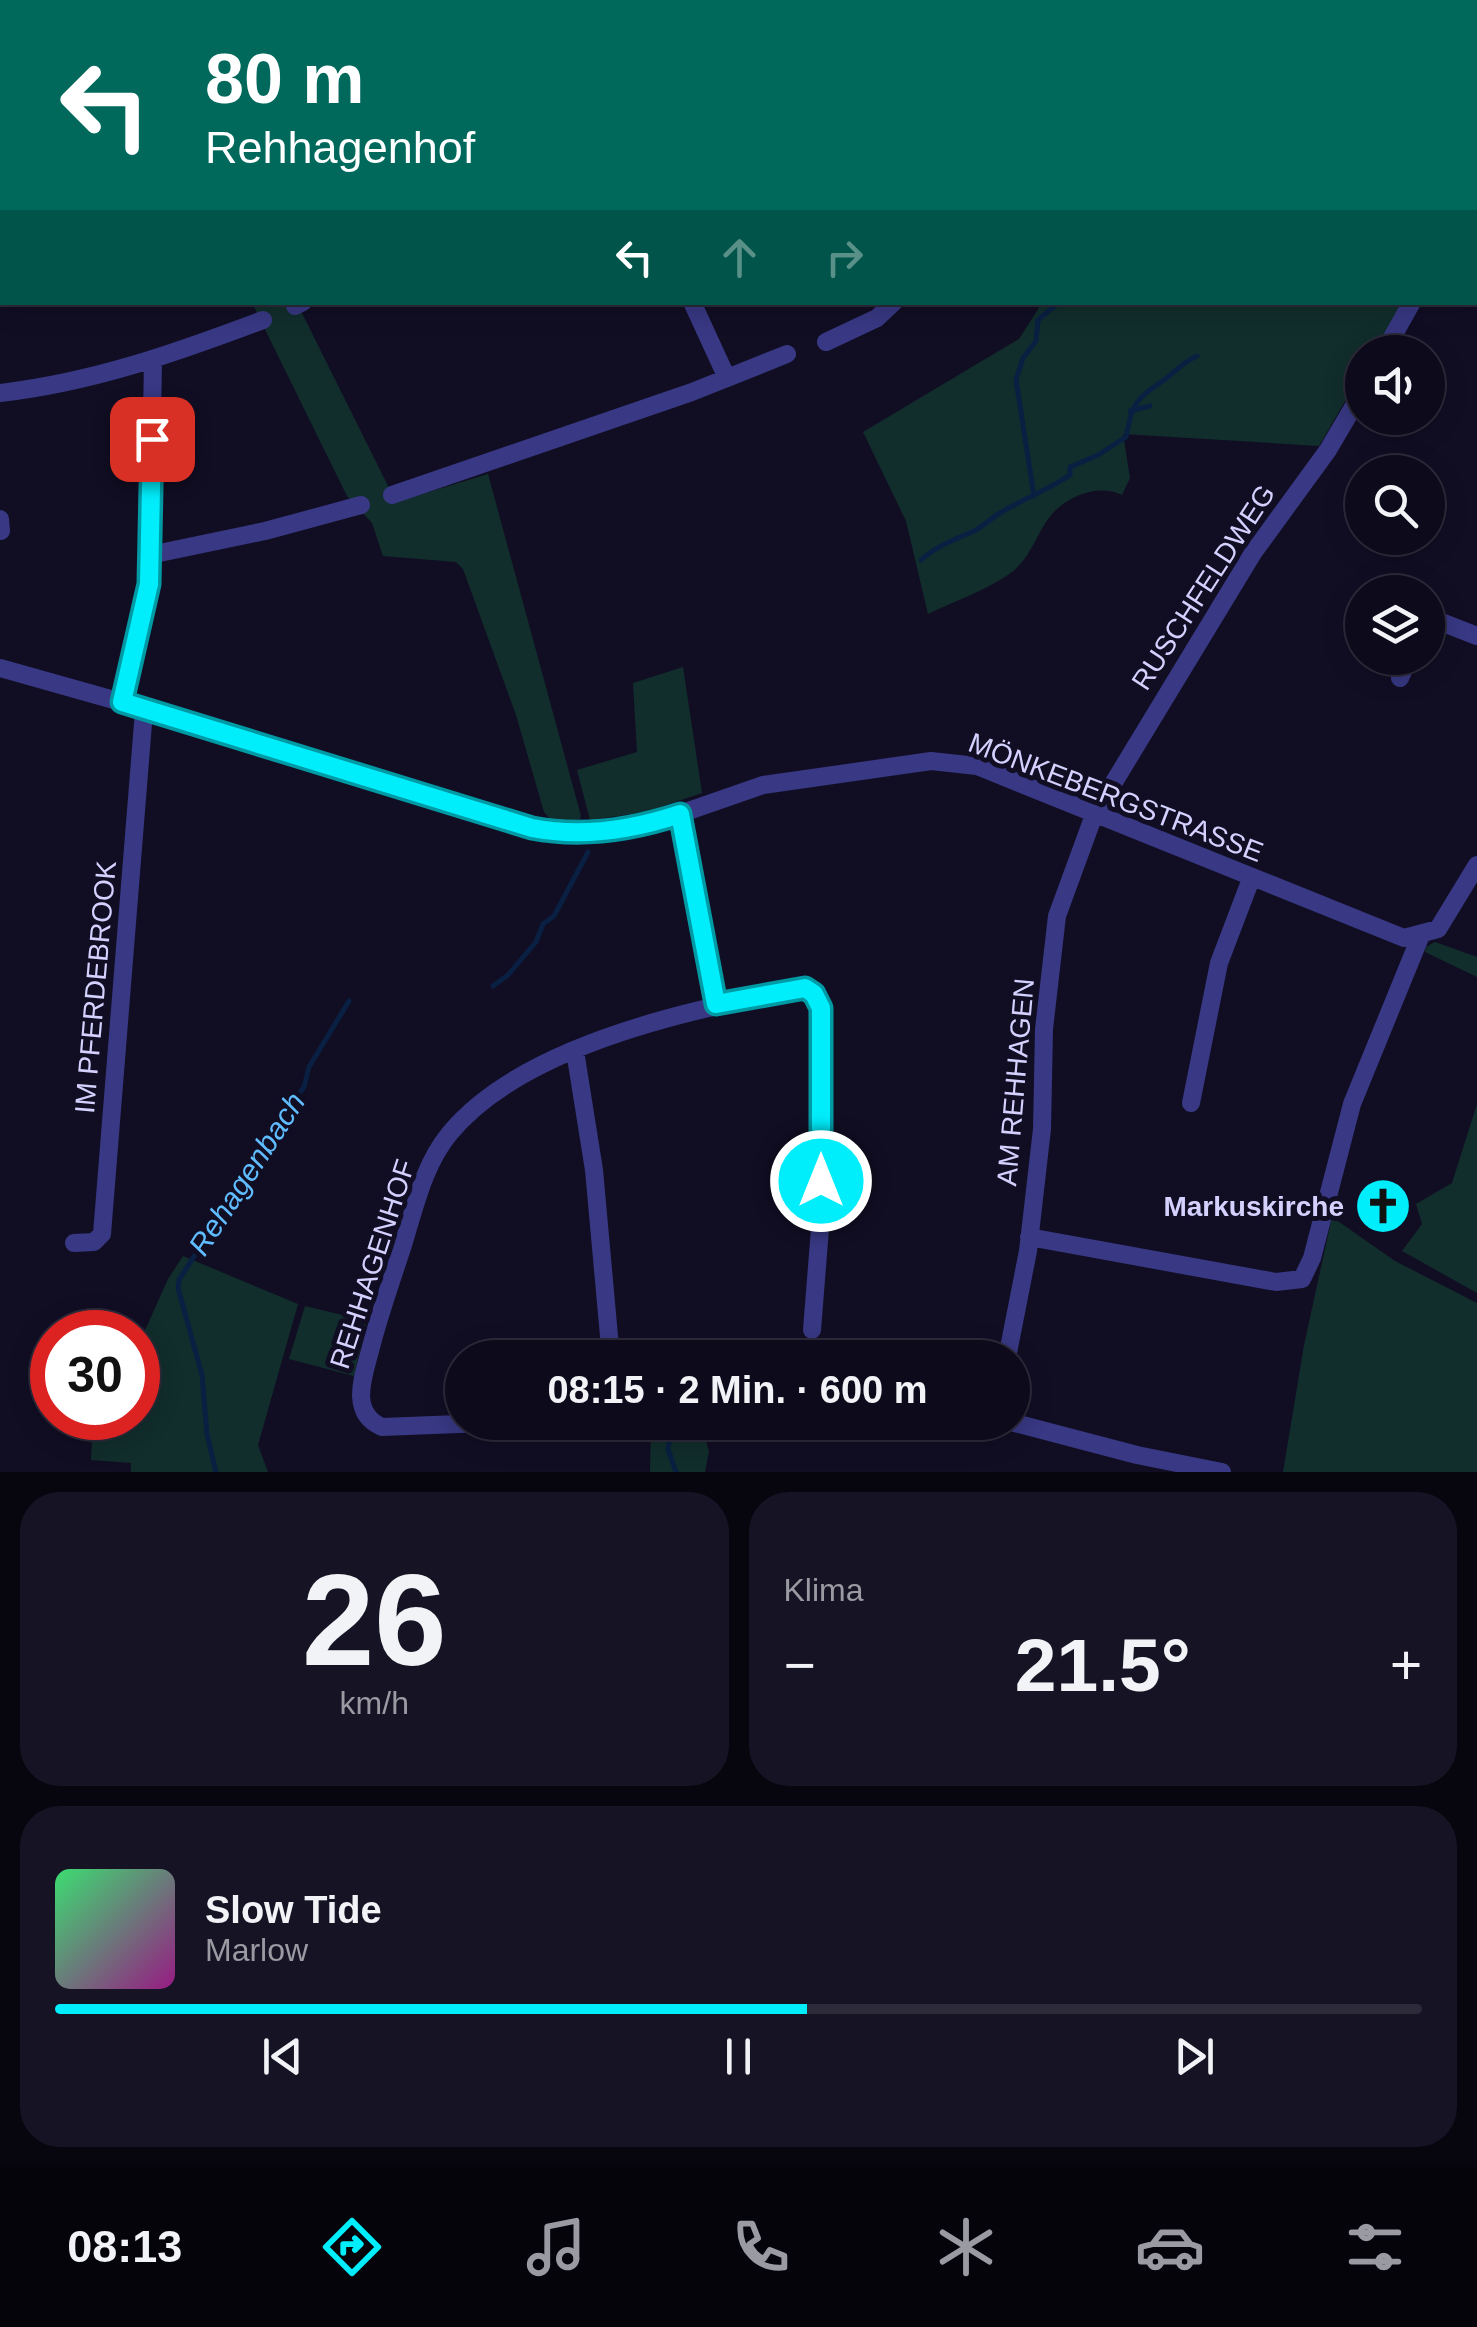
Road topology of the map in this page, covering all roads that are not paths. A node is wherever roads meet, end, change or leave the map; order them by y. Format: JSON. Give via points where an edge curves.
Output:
{"nodes":[{"id":1,"x":693,"y":305,"type":"edge"},
{"id":2,"x":891,"y":305,"type":"edge"},
{"id":3,"x":1410,"y":305,"type":"edge"},
{"id":4,"x":263,"y":320,"type":"dead end"},
{"id":5,"x":1394,"y":335,"type":"edge"},
{"id":6,"x":826,"y":342,"type":"dead end"},
{"id":7,"x":788,"y":354,"type":"dead end"},
{"id":8,"x":152,"y":362,"type":"junction"},
{"id":9,"x":727,"y":378,"type":"junction"},
{"id":10,"x":0,"y":393,"type":"edge"},
{"id":11,"x":1345,"y":421,"type":"edge"},
{"id":12,"x":392,"y":495,"type":"dead end"},
{"id":13,"x":361,"y":504,"type":"dead end"},
{"id":14,"x":0,"y":519,"type":"edge"},
{"id":15,"x":1,"y":532,"type":"edge"},
{"id":16,"x":150,"y":555,"type":"junction"},
{"id":17,"x":1445,"y":624,"type":"edge"},
{"id":18,"x":1477,"y":636,"type":"edge"},
{"id":19,"x":0,"y":668,"type":"edge"},
{"id":20,"x":1401,"y":675,"type":"edge"},
{"id":21,"x":1400,"y":678,"type":"dead end"},
{"id":22,"x":122,"y":702,"type":"junction"},
{"id":23,"x":144,"y":711,"type":"junction"},
{"id":24,"x":680,"y":814,"type":"junction"},
{"id":25,"x":1094,"y":815,"type":"junction"},
{"id":26,"x":1477,"y":865,"type":"edge"},
{"id":27,"x":1252,"y":879,"type":"junction"},
{"id":28,"x":1421,"y":935,"type":"junction"},
{"id":29,"x":716,"y":1004,"type":"junction"},
{"id":30,"x":576,"y":1050,"type":"junction"},
{"id":31,"x":1190,"y":1103,"type":"dead end"},
{"id":32,"x":1029,"y":1238,"type":"junction"},
{"id":33,"x":74,"y":1244,"type":"dead end"},
{"id":34,"x":812,"y":1330,"type":"dead end"},
{"id":35,"x":609,"y":1340,"type":"edge"},
{"id":36,"x":1010,"y":1340,"type":"edge"},
{"id":37,"x":445,"y":1425,"type":"edge"},
{"id":38,"x":1030,"y":1428,"type":"edge"},
{"id":39,"x":1222,"y":1472,"type":"edge"}],
"edges":[{"from":1,"to":9,"type":"street"},
{"from":2,"to":6,"type":"street"},
{"from":3,"to":5,"type":"street"},
{"from":4,"to":8,"type":"street"},
{"from":7,"to":9,"type":"street"},
{"from":8,"to":10,"type":"street"},
{"from":8,"to":16,"type":"street"},
{"from":9,"to":12,"type":"street"},
{"from":11,"to":25,"type":"street","name":"RUSCHFELDWEG","via":[[1252,552]]},
{"from":13,"to":16,"type":"street"},
{"from":14,"to":15,"type":"street"},
{"from":16,"to":22,"type":"street"},
{"from":17,"to":18,"type":"street"},
{"from":19,"to":22,"type":"street","name":"MÖNKEBERGSTRASSE"},
{"from":20,"to":21,"type":"street"},
{"from":22,"to":23,"type":"street","name":"MÖNKEBERGSTRASSE"},
{"from":23,"to":24,"type":"street","name":"MÖNKEBERGSTRASSE","via":[[532,828],[606,832]]},
{"from":23,"to":33,"type":"street","name":"IM PFERDEBROOK","via":[[102,1234]]},
{"from":24,"to":25,"type":"street","name":"MÖNKEBERGSTRASSE","via":[[780,782],[932,761],[977,766]]},
{"from":24,"to":29,"type":"street"},
{"from":25,"to":27,"type":"street","name":"MÖNKEBERGSTRASSE"},
{"from":25,"to":32,"type":"street","name":"AM REHHAGEN","via":[[1057,916]]},
{"from":26,"to":28,"type":"street","via":[[1438,929]]},
{"from":27,"to":28,"type":"street","name":"MÖNKEBERGSTRASSE","via":[[1404,938]]},
{"from":27,"to":31,"type":"street","via":[[1219,963]]},
{"from":28,"to":32,"type":"street","via":[[1352,1104],[1302,1279],[1276,1282]]},
{"from":29,"to":30,"type":"street","name":"REHHAGENHOF"},
{"from":29,"to":34,"type":"street","name":"REHHAGENHOF","via":[[805,988],[821,1008],[822,1216]]},
{"from":30,"to":35,"type":"street"},
{"from":30,"to":37,"type":"street","name":"REHHAGENHOF","via":[[522,1073],[484,1099],[449,1134],[428,1168],[377,1324],[362,1410],[382,1427]]},
{"from":32,"to":36,"type":"street","name":"AM REHHAGEN"},
{"from":38,"to":39,"type":"street"}]}
